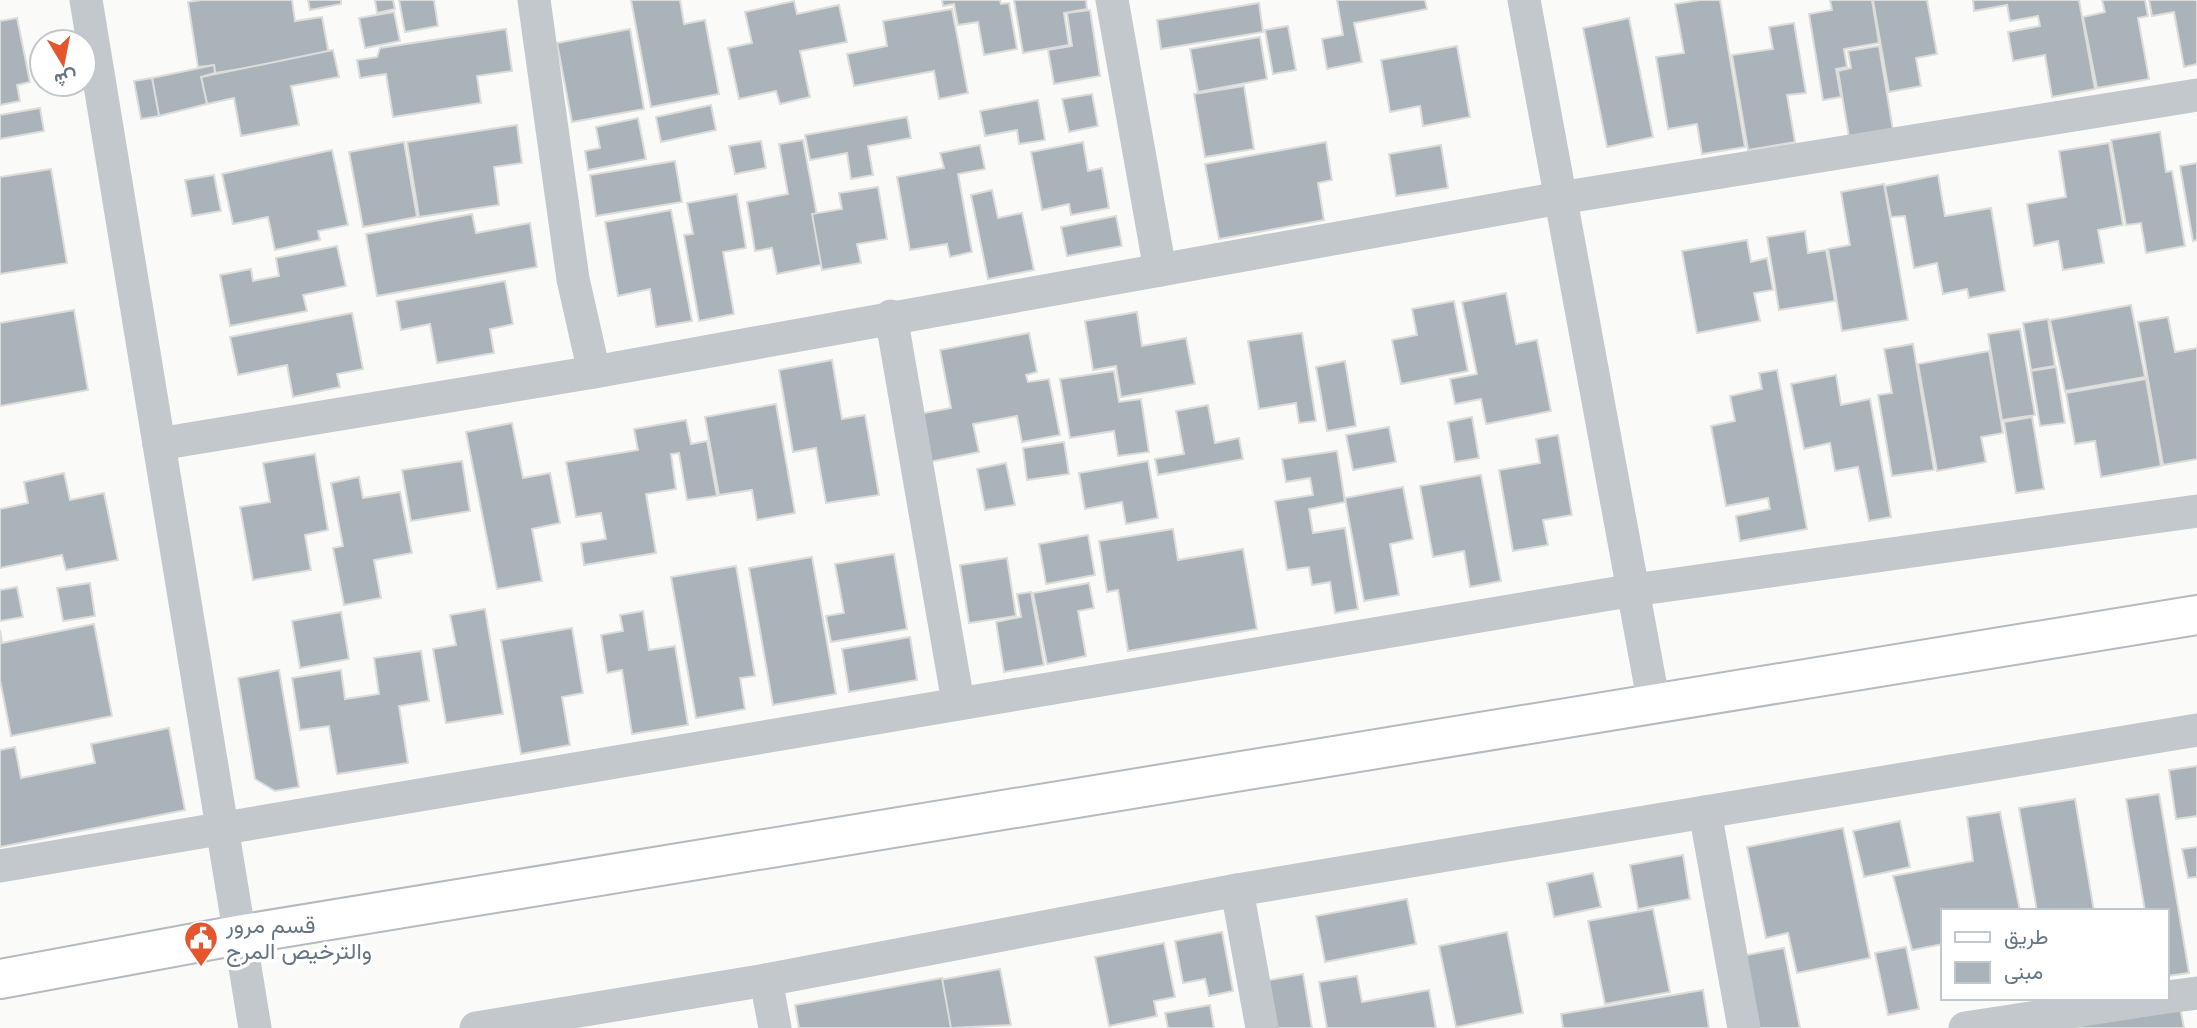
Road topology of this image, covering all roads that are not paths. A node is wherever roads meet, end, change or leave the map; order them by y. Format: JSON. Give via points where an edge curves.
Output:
{"nodes":[{"id":1,"x":86,"y":0,"type":"edge"},
{"id":2,"x":534,"y":0,"type":"edge"},
{"id":3,"x":1112,"y":0,"type":"edge"},
{"id":4,"x":1524,"y":0,"type":"edge"},
{"id":5,"x":2197,"y":95,"type":"edge"},
{"id":6,"x":1560,"y":198,"type":"junction"},
{"id":7,"x":1160,"y":270,"type":"junction"},
{"id":8,"x":891,"y":316,"type":"junction"},
{"id":9,"x":594,"y":372,"type":"junction"},
{"id":10,"x":159,"y":444,"type":"junction"},
{"id":11,"x":2197,"y":511,"type":"edge"},
{"id":12,"x":1634,"y":590,"type":"junction"},
{"id":13,"x":2197,"y":615,"type":"edge"},
{"id":14,"x":958,"y":702,"type":"junction"},
{"id":15,"x":1654,"y":704,"type":"junction"},
{"id":16,"x":2197,"y":730,"type":"edge"},
{"id":17,"x":1704,"y":812,"type":"junction"},
{"id":18,"x":223,"y":827,"type":"junction"},
{"id":19,"x":0,"y":866,"type":"edge"},
{"id":20,"x":1237,"y":890,"type":"junction"},
{"id":21,"x":238,"y":935,"type":"junction"},
{"id":22,"x":0,"y":979,"type":"edge"},
{"id":23,"x":766,"y":980,"type":"junction"},
{"id":24,"x":2197,"y":993,"type":"edge"},
{"id":25,"x":2169,"y":997,"type":"edge"},
{"id":26,"x":2147,"y":1000,"type":"edge"},
{"id":27,"x":525,"y":1025,"type":"edge"},
{"id":28,"x":255,"y":1028,"type":"edge"},
{"id":29,"x":475,"y":1028,"type":"edge"},
{"id":30,"x":775,"y":1028,"type":"edge"},
{"id":31,"x":1262,"y":1028,"type":"edge"},
{"id":32,"x":1744,"y":1028,"type":"edge"},
{"id":33,"x":1965,"y":1028,"type":"edge"}],
"edges":[{"from":1,"to":10,"type":"street"},
{"from":2,"to":9,"type":"street","via":[[573,279]]},
{"from":3,"to":7,"type":"street"},
{"from":4,"to":6,"type":"street"},
{"from":5,"to":6,"type":"street"},
{"from":6,"to":7,"type":"street"},
{"from":6,"to":12,"type":"street"},
{"from":7,"to":8,"type":"street"},
{"from":8,"to":9,"type":"street"},
{"from":8,"to":14,"type":"street"},
{"from":9,"to":10,"type":"street"},
{"from":10,"to":18,"type":"street"},
{"from":11,"to":12,"type":"street"},
{"from":12,"to":14,"type":"street"},
{"from":12,"to":15,"type":"street"},
{"from":13,"to":15,"type":"main road"},
{"from":14,"to":18,"type":"street"},
{"from":15,"to":21,"type":"main road"},
{"from":16,"to":17,"type":"street"},
{"from":17,"to":20,"type":"street"},
{"from":17,"to":32,"type":"street"},
{"from":18,"to":19,"type":"street"},
{"from":18,"to":21,"type":"street"},
{"from":20,"to":23,"type":"street"},
{"from":20,"to":31,"type":"street"},
{"from":21,"to":22,"type":"main road"},
{"from":21,"to":28,"type":"street"},
{"from":23,"to":27,"type":"street"},
{"from":23,"to":30,"type":"street"},
{"from":24,"to":25,"type":"street"},
{"from":26,"to":33,"type":"street"},
{"from":27,"to":29,"type":"street"}]}
